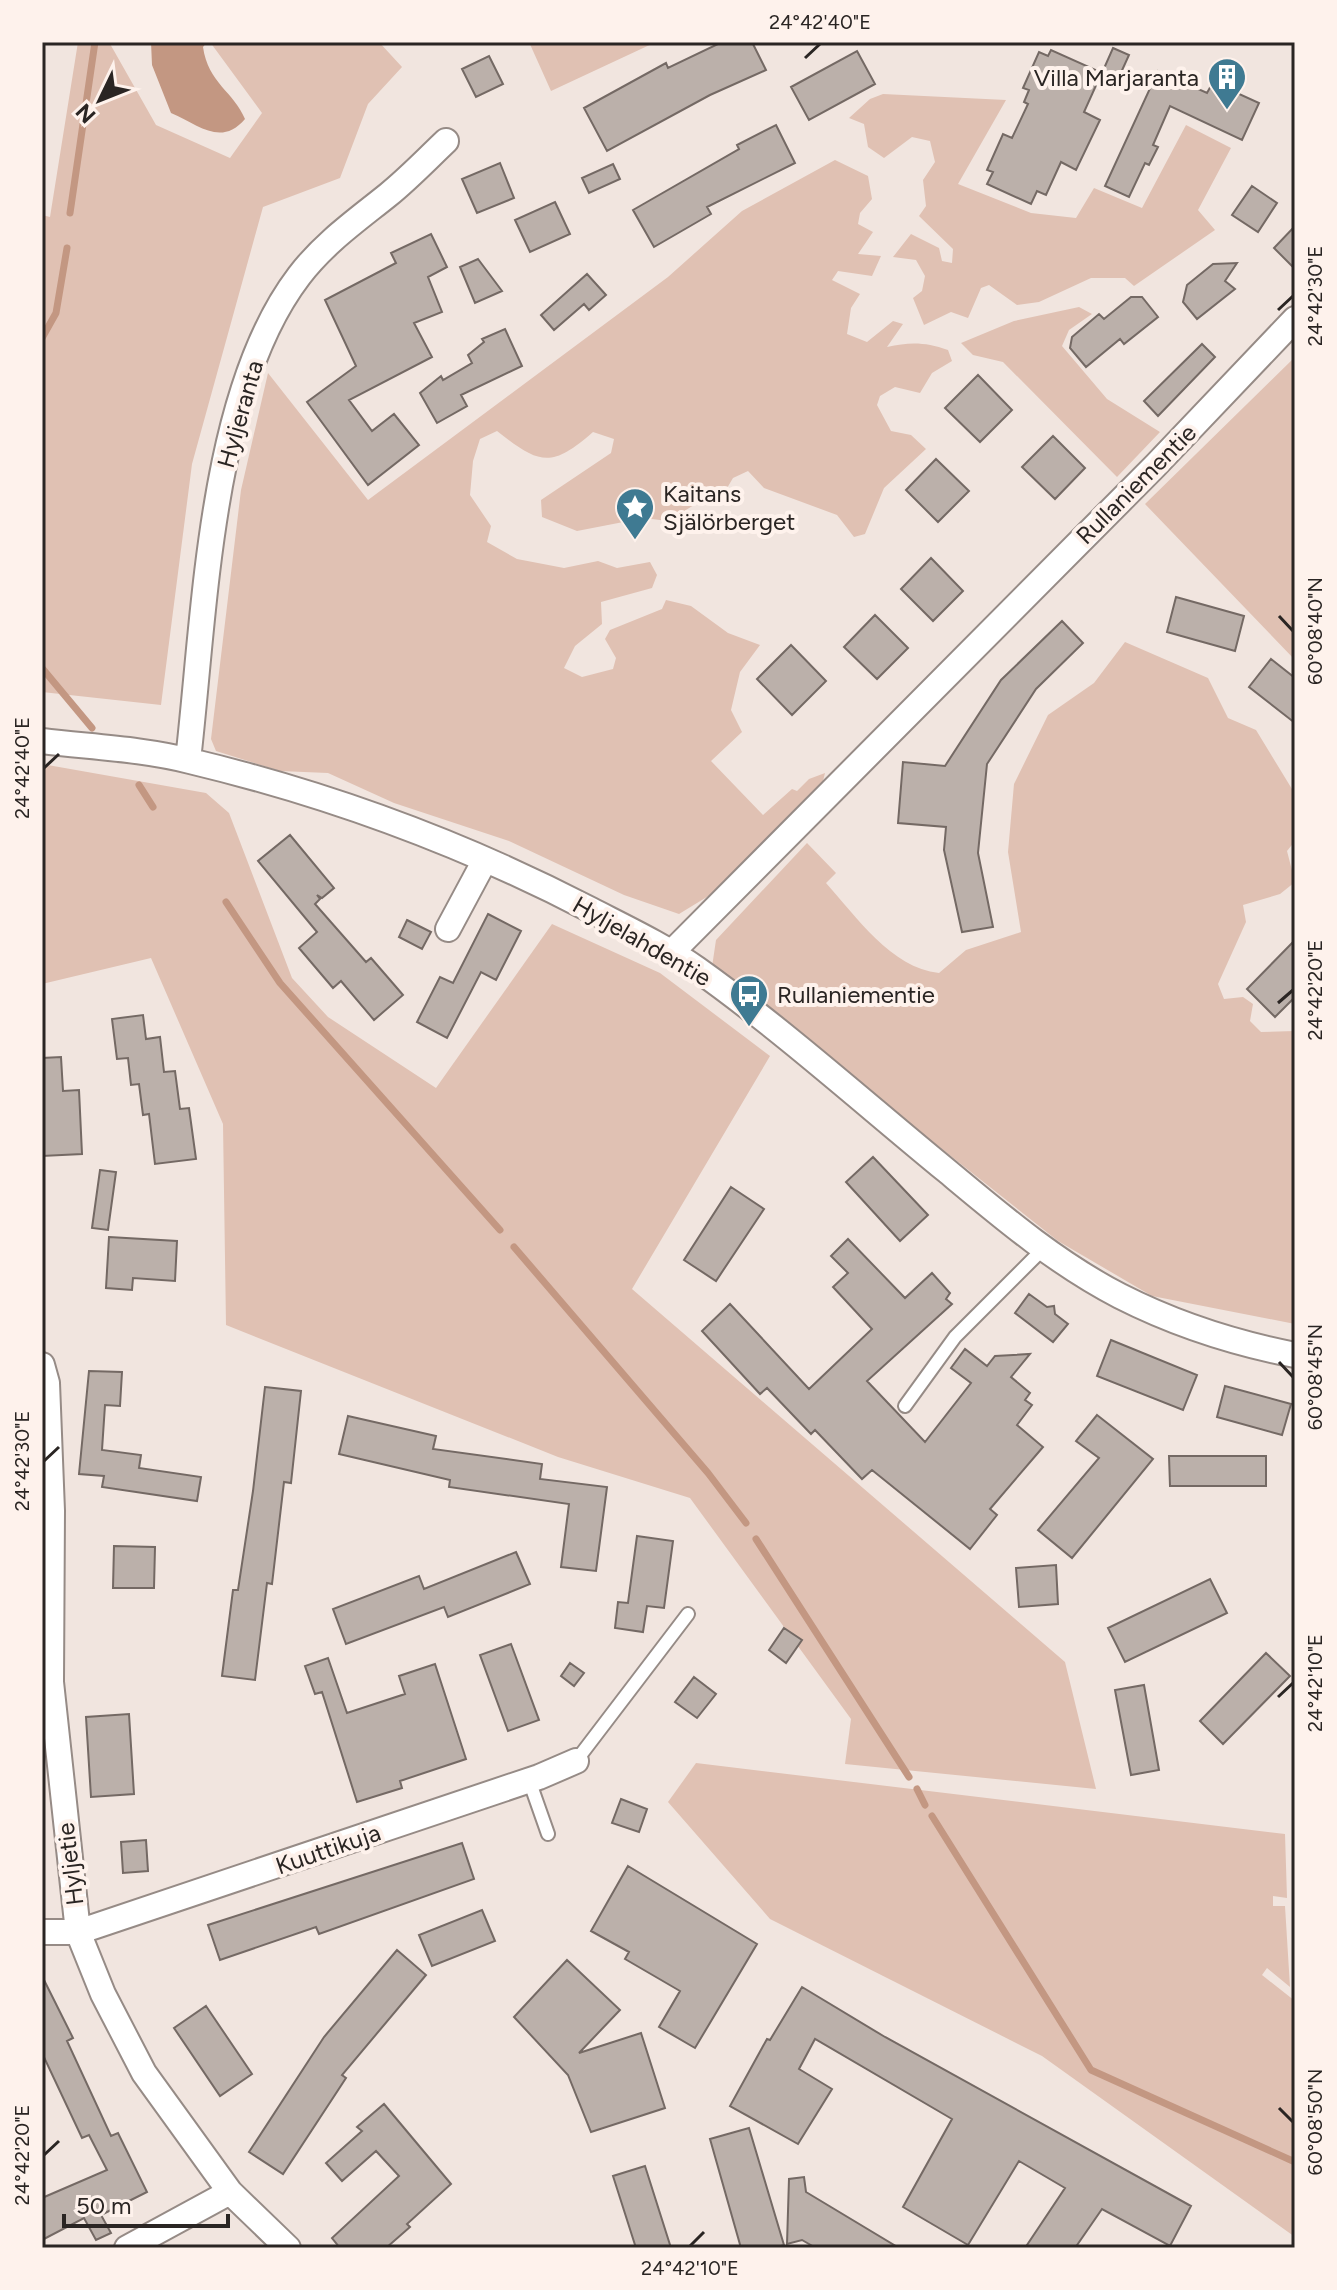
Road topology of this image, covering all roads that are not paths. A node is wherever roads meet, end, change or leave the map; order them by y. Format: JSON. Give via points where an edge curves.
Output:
{"nodes":[{"id":1,"x":446,"y":141,"type":"dead end"},
{"id":2,"x":1295,"y":319,"type":"edge"},
{"id":3,"x":42,"y":741,"type":"edge"},
{"id":4,"x":188,"y":760,"type":"junction"},
{"id":5,"x":485,"y":860,"type":"junction"},
{"id":6,"x":448,"y":929,"type":"dead end"},
{"id":7,"x":671,"y":953,"type":"junction"},
{"id":8,"x":1044,"y":1248,"type":"junction"},
{"id":9,"x":1295,"y":1355,"type":"edge"},
{"id":10,"x":42,"y":1365,"type":"edge"},
{"id":11,"x":905,"y":1406,"type":"dead end"},
{"id":12,"x":688,"y":1614,"type":"dead end"},
{"id":13,"x":576,"y":1761,"type":"joint"},
{"id":14,"x":529,"y":1780,"type":"junction"},
{"id":15,"x":548,"y":1834,"type":"dead end"},
{"id":16,"x":42,"y":1932,"type":"edge"},
{"id":17,"x":78,"y":1932,"type":"junction"},
{"id":18,"x":230,"y":2192,"type":"junction"},
{"id":19,"x":127,"y":2248,"type":"edge"},
{"id":20,"x":288,"y":2248,"type":"edge"}],
"edges":[{"from":1,"to":4,"type":"street","name":"Hyljeranta","via":[[340,232],[300,275],[269,321],[242,395],[220,481]]},
{"from":2,"to":7,"type":"street","name":"Rullaniementie"},
{"from":3,"to":4,"type":"street","name":"Hyljelahdentie"},
{"from":4,"to":5,"type":"street","name":"Hyljelahdentie","via":[[322,798]]},
{"from":5,"to":6,"type":"street"},
{"from":5,"to":7,"type":"street","name":"Hyljelahdentie"},
{"from":7,"to":8,"type":"street","name":"Hyljelahdentie","via":[[813,1060]]},
{"from":8,"to":9,"type":"street","name":"Hyljelahdentie","via":[[1155,1312],[1231,1341]]},
{"from":8,"to":11,"type":"lane","via":[[955,1337]]},
{"from":10,"to":17,"type":"street","name":"Hyljetie","via":[[52,1511],[51,1682]]},
{"from":12,"to":13,"type":"lane"},
{"from":13,"to":14,"type":"street","name":"Kuuttikuja"},
{"from":14,"to":15,"type":"lane"},
{"from":14,"to":17,"type":"street","name":"Kuuttikuja"},
{"from":16,"to":17,"type":"street","name":"Kuuttikuja"},
{"from":17,"to":18,"type":"street","name":"Hyljetie","via":[[144,2073]]},
{"from":18,"to":19,"type":"street"},
{"from":18,"to":20,"type":"street","name":"Hyljetie"}]}
